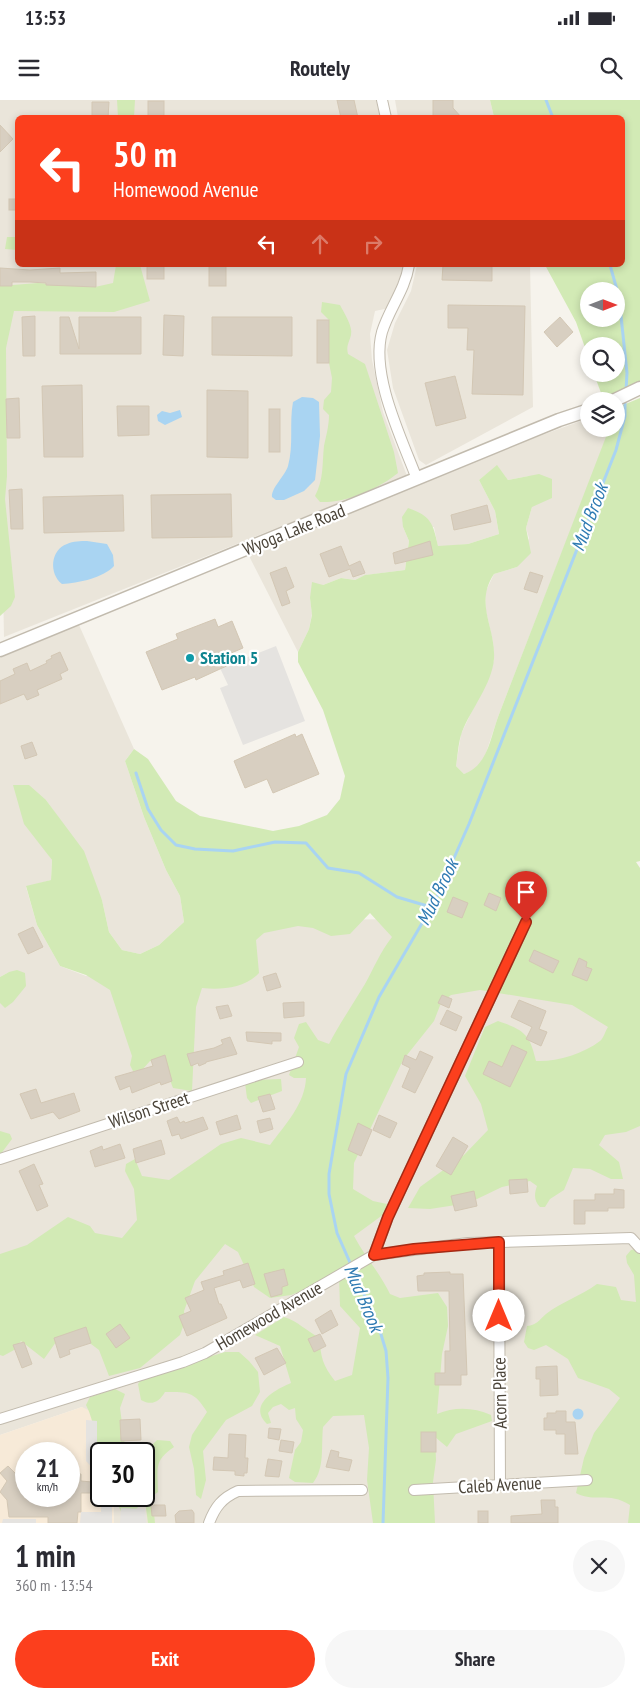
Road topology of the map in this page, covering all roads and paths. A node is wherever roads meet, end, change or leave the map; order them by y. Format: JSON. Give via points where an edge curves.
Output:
{"nodes":[{"id":1,"x":382,"y":100,"type":"edge"},
{"id":2,"x":385,"y":115,"type":"edge"},
{"id":3,"x":408,"y":267,"type":"edge"},
{"id":4,"x":640,"y":388,"type":"edge"},
{"id":5,"x":625,"y":395,"type":"edge"},
{"id":6,"x":580,"y":413,"type":"edge"},
{"id":7,"x":417,"y":480,"type":"junction"},
{"id":8,"x":0,"y":650,"type":"edge"},
{"id":9,"x":526,"y":922,"type":"dead end"},
{"id":10,"x":298,"y":1062,"type":"dead end"},
{"id":11,"x":0,"y":1159,"type":"edge"},
{"id":12,"x":499,"y":1242,"type":"junction"},
{"id":13,"x":640,"y":1248,"type":"edge"},
{"id":14,"x":370,"y":1257,"type":"junction"},
{"id":15,"x":0,"y":1419,"type":"edge"},
{"id":16,"x":587,"y":1480,"type":"dead end"},
{"id":17,"x":500,"y":1485,"type":"junction"},
{"id":18,"x":362,"y":1490,"type":"dead end"},
{"id":19,"x":414,"y":1490,"type":"dead end"},
{"id":20,"x":209,"y":1523,"type":"edge"}],
"edges":[{"from":1,"to":2,"type":"street"},
{"from":3,"to":7,"type":"street","via":[[401,294],[382,333],[379,366],[382,384]]},
{"from":4,"to":5,"type":"street"},
{"from":6,"to":7,"type":"street","name":"Wyoga Lake Road"},
{"from":7,"to":8,"type":"street","name":"Wyoga Lake Road"},
{"from":9,"to":14,"type":"street"},
{"from":10,"to":11,"type":"street","name":"Wilson Street"},
{"from":12,"to":13,"type":"street","name":"Homewood Avenue","via":[[631,1238]]},
{"from":12,"to":14,"type":"street","name":"Homewood Avenue","via":[[423,1248]]},
{"from":12,"to":17,"type":"street","name":"Acorn Place"},
{"from":14,"to":15,"type":"street","name":"Homewood Avenue","via":[[228,1340],[183,1362]]},
{"from":16,"to":17,"type":"street","name":"Caleb Avenue"},
{"from":17,"to":19,"type":"street","name":"Caleb Avenue"},
{"from":18,"to":20,"type":"street","via":[[238,1491],[218,1504]]}]}
